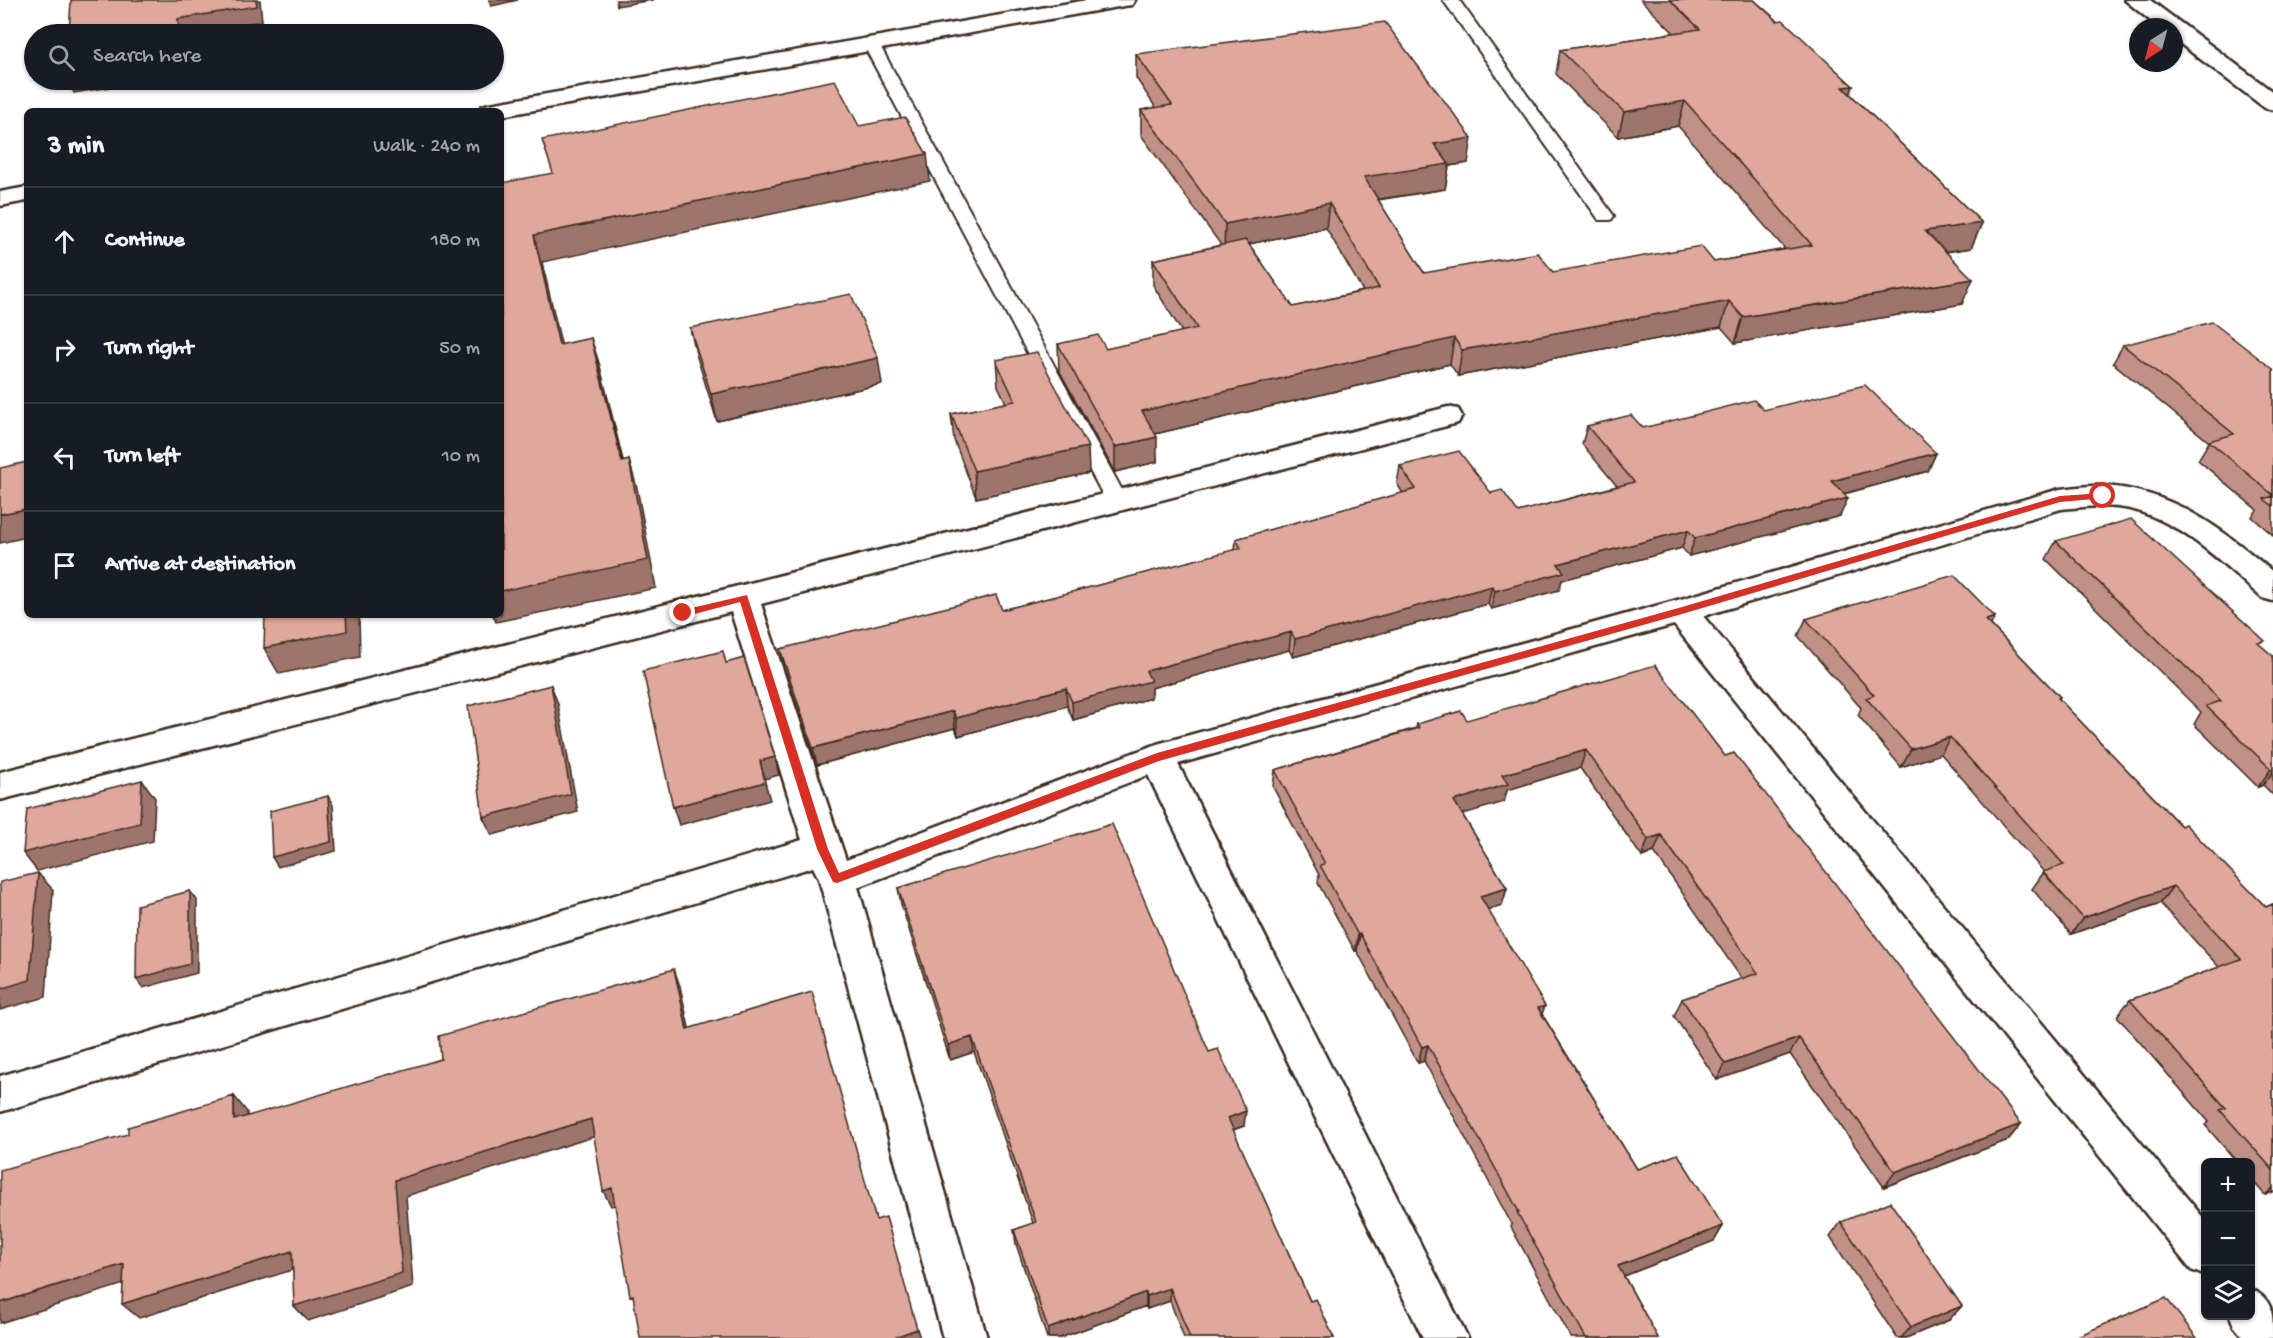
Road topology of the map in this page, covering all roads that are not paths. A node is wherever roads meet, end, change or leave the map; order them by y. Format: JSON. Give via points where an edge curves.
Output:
{"nodes":[{"id":1,"x":1124,"y":0,"type":"edge"},
{"id":2,"x":1451,"y":0,"type":"edge"},
{"id":3,"x":2136,"y":0,"type":"edge"},
{"id":4,"x":2160,"y":18,"type":"edge"},
{"id":5,"x":2183,"y":36,"type":"edge"},
{"id":6,"x":871,"y":44,"type":"junction"},
{"id":7,"x":2273,"y":103,"type":"edge"},
{"id":8,"x":504,"y":109,"type":"edge"},
{"id":9,"x":24,"y":195,"type":"edge"},
{"id":10,"x":0,"y":199,"type":"edge"},
{"id":11,"x":1605,"y":216,"type":"dead end"},
{"id":12,"x":1448,"y":416,"type":"dead end"},
{"id":13,"x":1117,"y":501,"type":"junction"},
{"id":14,"x":2273,"y":590,"type":"edge"},
{"id":15,"x":743,"y":598,"type":"junction"},
{"id":16,"x":1682,"y":611,"type":"junction"},
{"id":17,"x":1157,"y":757,"type":"junction"},
{"id":18,"x":0,"y":786,"type":"edge"},
{"id":19,"x":830,"y":864,"type":"junction"},
{"id":20,"x":0,"y":1094,"type":"edge"},
{"id":21,"x":2201,"y":1250,"type":"edge"},
{"id":22,"x":2255,"y":1316,"type":"edge"},
{"id":23,"x":965,"y":1338,"type":"edge"},
{"id":24,"x":1446,"y":1338,"type":"edge"},
{"id":25,"x":2273,"y":1338,"type":"edge"}],
"edges":[{"from":1,"to":6,"type":"street"},
{"from":2,"to":11,"type":"lane"},
{"from":3,"to":4,"type":"street"},
{"from":5,"to":7,"type":"street"},
{"from":6,"to":8,"type":"street"},
{"from":6,"to":13,"type":"lane"},
{"from":9,"to":10,"type":"street"},
{"from":12,"to":13,"type":"street"},
{"from":13,"to":15,"type":"street"},
{"from":14,"to":16,"type":"street","via":[[2213,537],[2178,516],[2139,501],[2103,496],[2060,499]]},
{"from":15,"to":18,"type":"street"},
{"from":15,"to":19,"type":"street"},
{"from":16,"to":17,"type":"street"},
{"from":16,"to":21,"type":"street"},
{"from":17,"to":19,"type":"street"},
{"from":17,"to":24,"type":"street"},
{"from":19,"to":20,"type":"street"},
{"from":19,"to":23,"type":"street"},
{"from":22,"to":25,"type":"street"}]}
